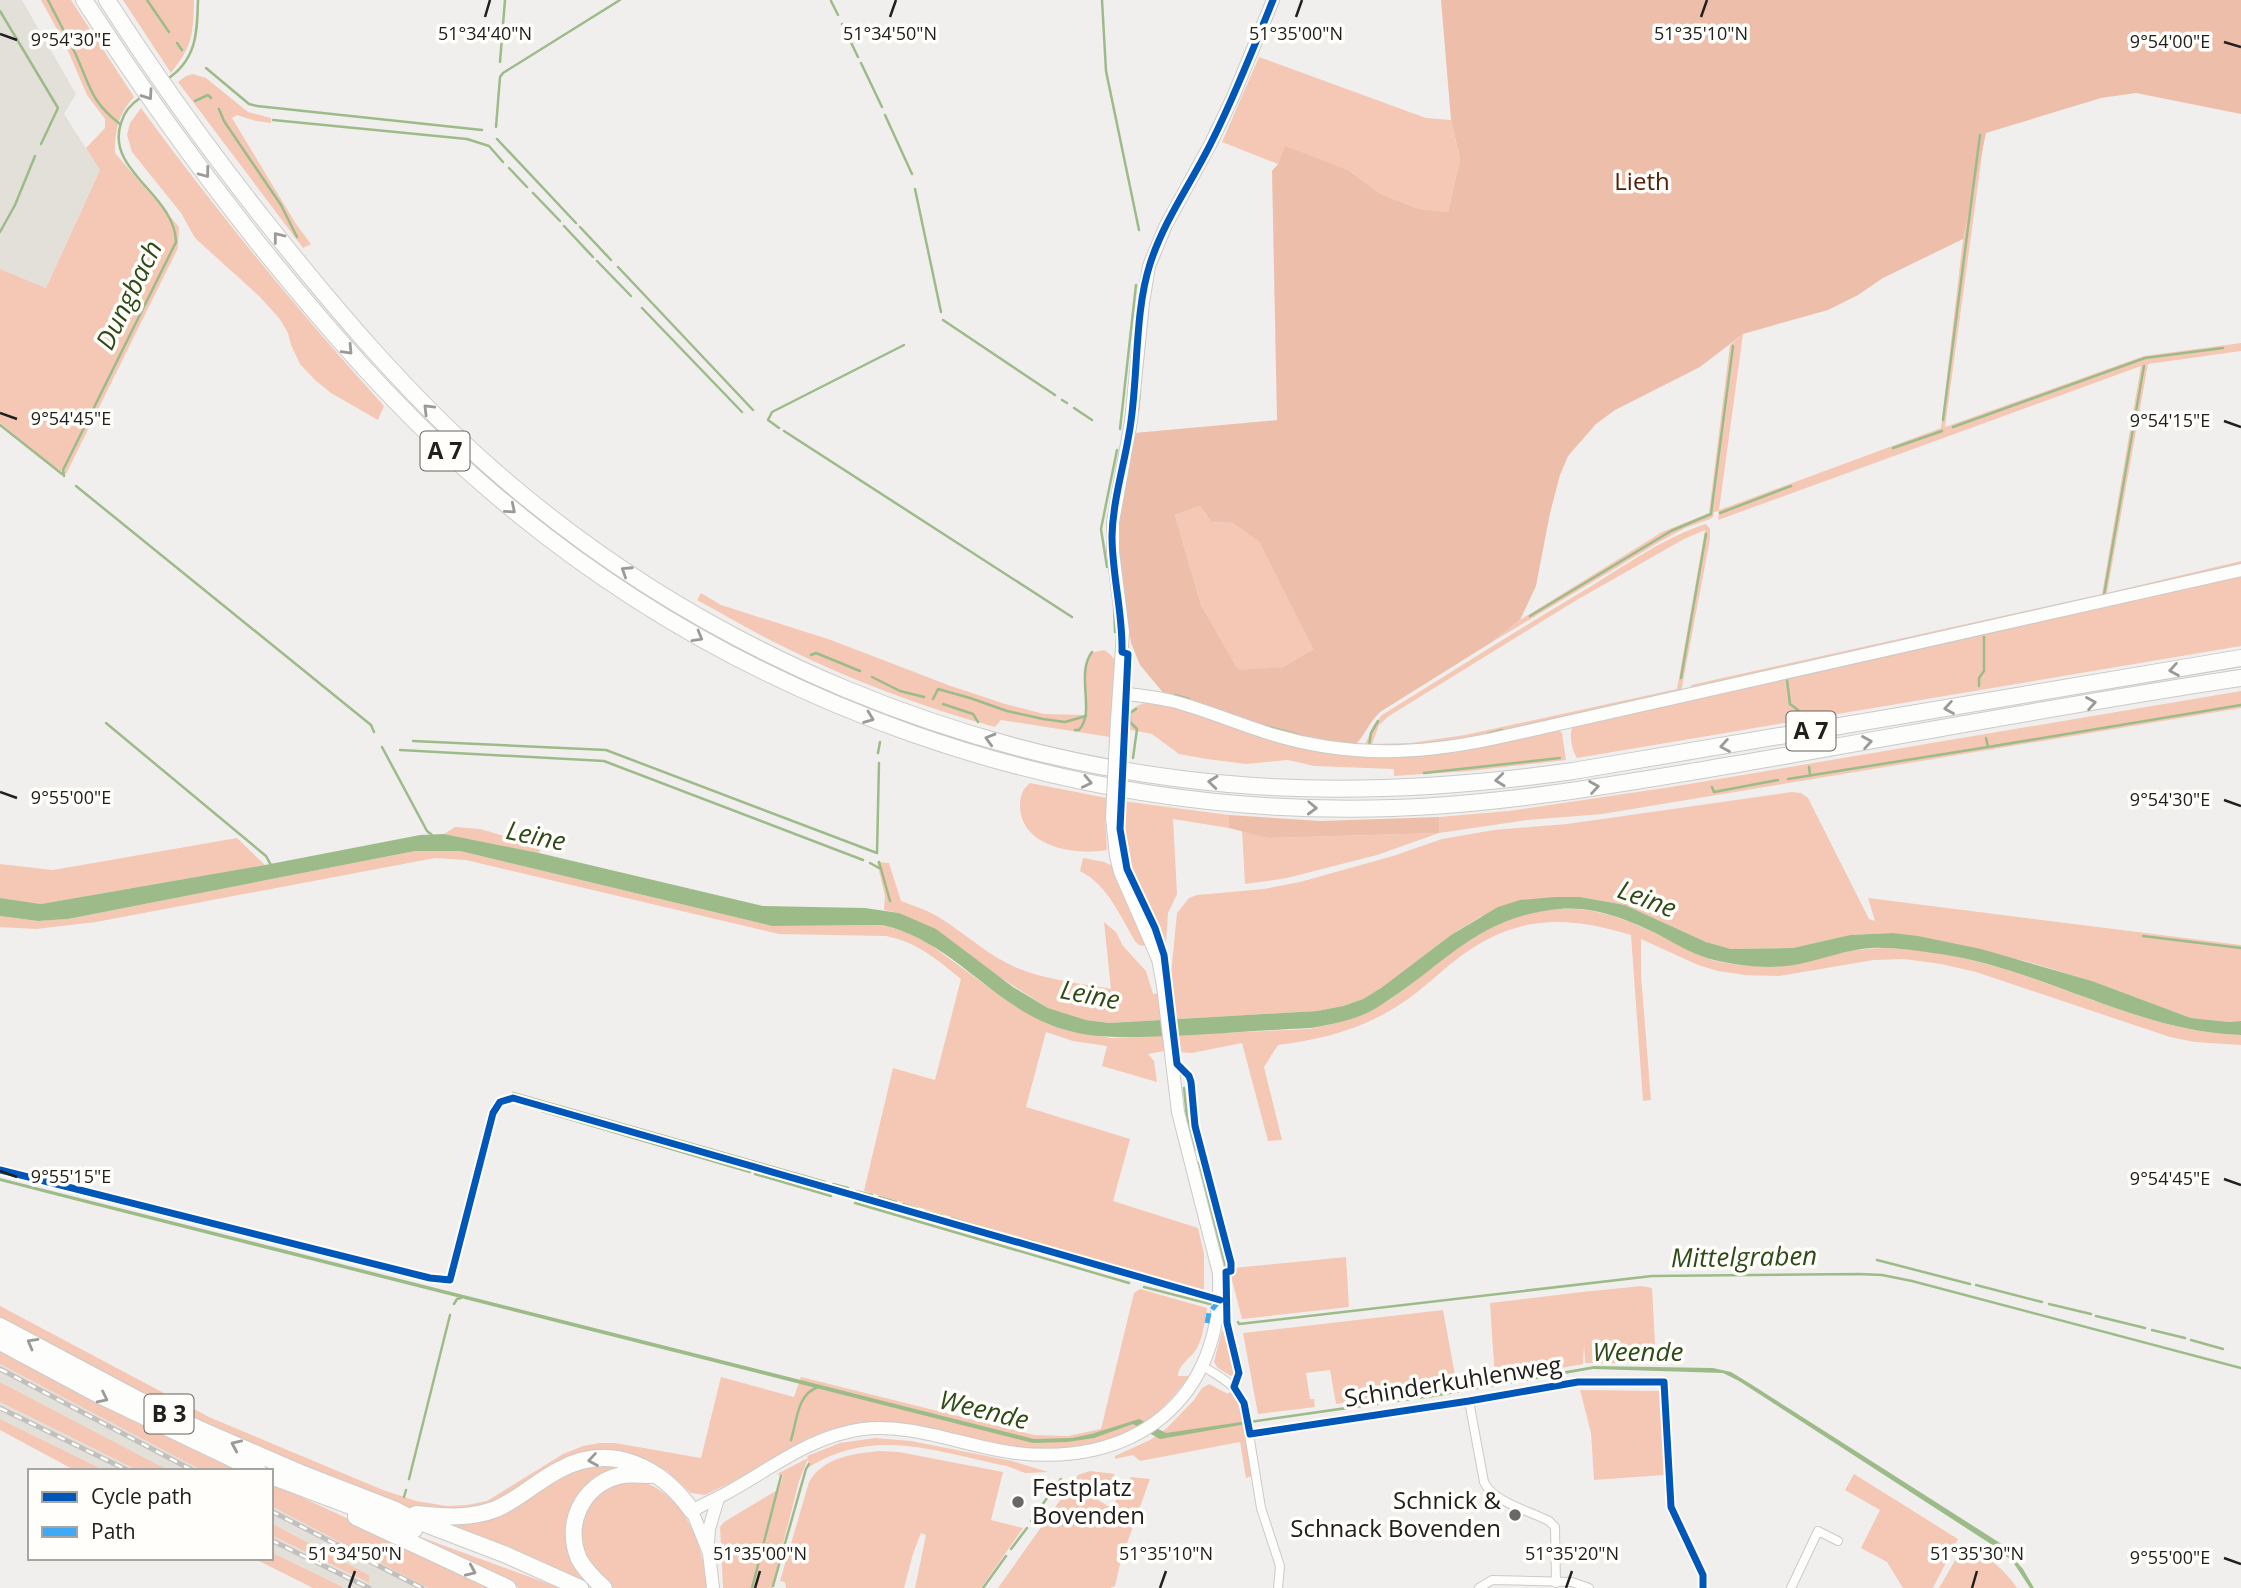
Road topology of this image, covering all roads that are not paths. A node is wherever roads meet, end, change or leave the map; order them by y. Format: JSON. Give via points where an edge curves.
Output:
{"nodes":[{"id":1,"x":85,"y":0,"type":"edge"},
{"id":2,"x":107,"y":0,"type":"edge"},
{"id":3,"x":1273,"y":0,"type":"edge"},
{"id":4,"x":2241,"y":570,"type":"edge"},
{"id":5,"x":2241,"y":658,"type":"edge"},
{"id":6,"x":2241,"y":678,"type":"edge"},
{"id":7,"x":1119,"y":693,"type":"junction"},
{"id":8,"x":0,"y":1326,"type":"edge"},
{"id":9,"x":0,"y":1342,"type":"edge"},
{"id":10,"x":1203,"y":1366,"type":"junction"},
{"id":11,"x":1469,"y":1401,"type":"junction"},
{"id":12,"x":1250,"y":1431,"type":"junction"},
{"id":13,"x":254,"y":1469,"type":"edge"},
{"id":14,"x":657,"y":1475,"type":"junction"},
{"id":15,"x":273,"y":1478,"type":"edge"},
{"id":16,"x":273,"y":1478,"type":"edge"},
{"id":17,"x":720,"y":1498,"type":"junction"},
{"id":18,"x":393,"y":1509,"type":"junction"},
{"id":19,"x":693,"y":1512,"type":"junction"},
{"id":20,"x":1838,"y":1541,"type":"dead end"},
{"id":21,"x":708,"y":1547,"type":"junction"},
{"id":22,"x":555,"y":1578,"type":"junction"},
{"id":23,"x":1556,"y":1583,"type":"junction"},
{"id":24,"x":508,"y":1588,"type":"edge"},
{"id":25,"x":580,"y":1588,"type":"edge"},
{"id":26,"x":604,"y":1588,"type":"edge"},
{"id":27,"x":713,"y":1588,"type":"edge"},
{"id":28,"x":1278,"y":1588,"type":"edge"},
{"id":29,"x":1479,"y":1588,"type":"edge"},
{"id":30,"x":1589,"y":1588,"type":"edge"},
{"id":31,"x":1703,"y":1588,"type":"edge"},
{"id":32,"x":1791,"y":1588,"type":"edge"}],
"edges":[{"from":1,"to":6,"type":"highway","number":"A 7","one_way":true,"via":[[164,118],[330,331],[485,487],[542,534],[669,621],[771,676],[948,747],[1105,786],[1204,801],[1317,808],[1429,806],[1683,773]]},
{"from":5,"to":2,"type":"highway","number":"A 7","one_way":true,"via":[[1587,769],[1468,783],[1338,788],[1242,785],[1133,772],[955,729],[779,659],[679,604],[552,519],[463,443],[389,368],[296,259],[180,108]]},
{"from":3,"to":7,"type":"main road","via":[[1233,97],[1149,266],[1131,421],[1113,522],[1122,622]]},
{"from":4,"to":7,"type":"main road","via":[[1492,739],[1421,751],[1358,752],[1314,745],[1173,702]]},
{"from":7,"to":10,"type":"main road","bridge":true,"via":[[1112,817],[1116,856],[1158,959],[1182,1130],[1219,1273],[1216,1326]]},
{"from":18,"to":8,"type":"highway","number":"B 3","one_way":true,"via":[[197,1428]]},
{"from":9,"to":13,"type":"highway","number":"B 3","one_way":true},
{"from":10,"to":12,"type":"street","via":[[1238,1391]]},
{"from":10,"to":17,"type":"main road","via":[[1179,1401],[1159,1420],[1102,1448],[1043,1455],[904,1430],[866,1429],[812,1443]]},
{"from":11,"to":12,"type":"street","name":"Schinderkuhlenweg"},
{"from":11,"to":23,"type":"street","via":[[1484,1482],[1490,1492],[1555,1527]]},
{"from":11,"to":31,"type":"street","name":"Schinderkuhlenweg","via":[[1578,1381],[1664,1382],[1671,1507],[1703,1575]]},
{"from":12,"to":28,"type":"street","via":[[1260,1504],[1280,1569]]},
{"from":14,"to":18,"type":"highway","one_way":true,"via":[[633,1463],[596,1458],[561,1468],[511,1502],[472,1516],[442,1517]]},
{"from":14,"to":19,"type":"highway","via":[[676,1489]]},
{"from":14,"to":26,"type":"highway","via":[[629,1474],[605,1481],[589,1492],[578,1508],[573,1530],[576,1550],[587,1571]]},
{"from":15,"to":22,"type":"highway","number":"B 3"},
{"from":16,"to":24,"type":"highway","one_way":true},
{"from":17,"to":19,"type":"main road"},
{"from":17,"to":21,"type":"main road"},
{"from":18,"to":22,"type":"highway","number":"B 3"},
{"from":19,"to":21,"type":"main road"},
{"from":20,"to":32,"type":"street","via":[[1818,1531]]},
{"from":21,"to":27,"type":"main road"},
{"from":22,"to":25,"type":"highway","number":"B 3"},
{"from":23,"to":29,"type":"street","via":[[1492,1580]]},
{"from":23,"to":30,"type":"street"}]}
